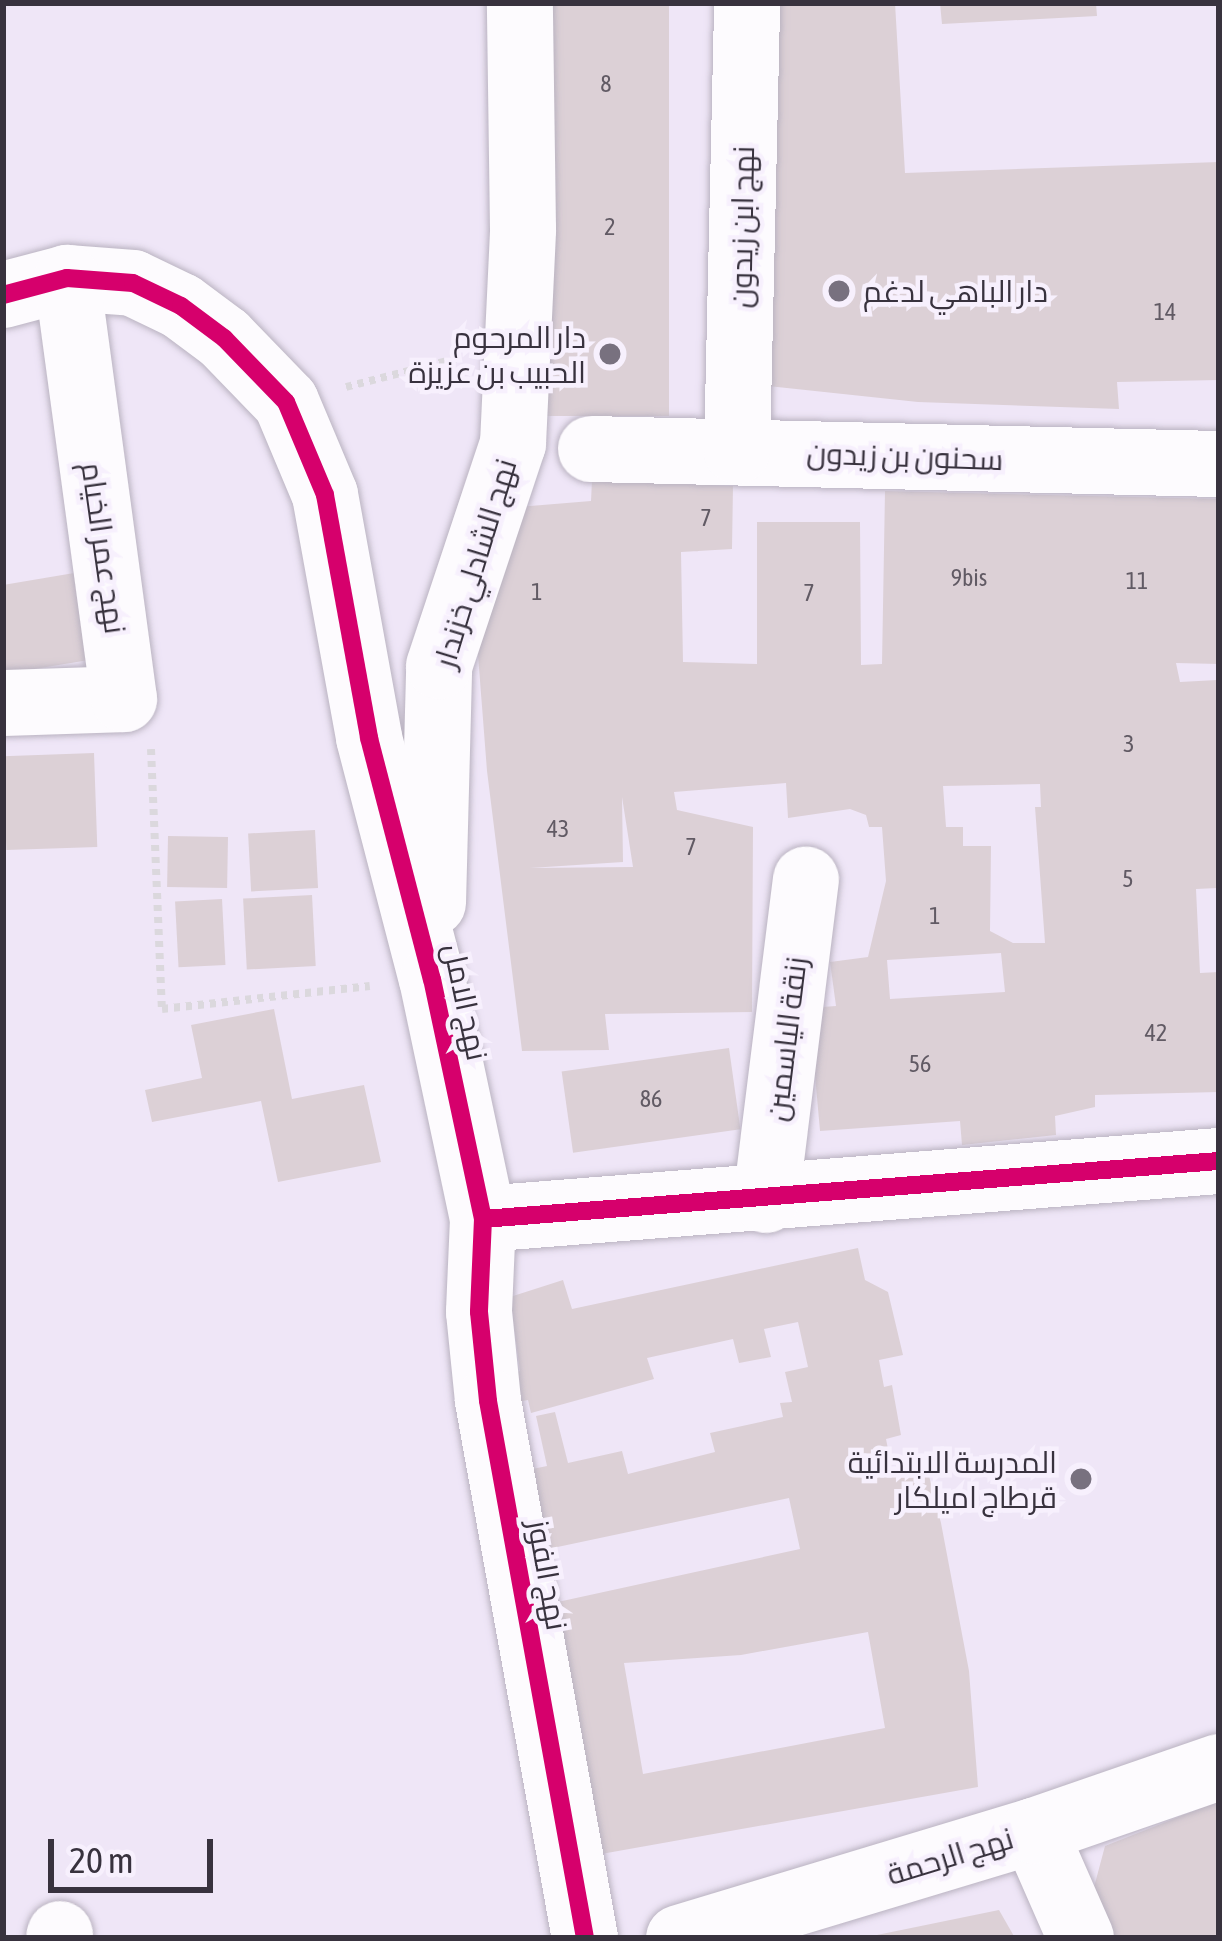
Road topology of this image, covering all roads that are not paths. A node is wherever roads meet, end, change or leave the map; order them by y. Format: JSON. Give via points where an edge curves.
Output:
{"nodes":[{"id":1,"x":520,"y":3,"type":"edge"},
{"id":2,"x":747,"y":3,"type":"edge"},
{"id":3,"x":68,"y":278,"type":"junction"},
{"id":4,"x":3,"y":295,"type":"edge"},
{"id":5,"x":591,"y":449,"type":"dead end"},
{"id":6,"x":737,"y":451,"type":"junction"},
{"id":7,"x":1219,"y":464,"type":"edge"},
{"id":8,"x":3,"y":703,"type":"edge"},
{"id":9,"x":806,"y":879,"type":"dead end"},
{"id":10,"x":432,"y":979,"type":"junction"},
{"id":11,"x":1219,"y":1161,"type":"edge"},
{"id":12,"x":766,"y":1200,"type":"junction"},
{"id":13,"x":483,"y":1220,"type":"junction"},
{"id":14,"x":1219,"y":1767,"type":"edge"},
{"id":15,"x":1034,"y":1831,"type":"junction"},
{"id":16,"x":585,"y":1938,"type":"edge"},
{"id":17,"x":679,"y":1938,"type":"edge"},
{"id":18,"x":1081,"y":1938,"type":"edge"}],
"edges":[{"from":1,"to":10,"type":"street","name":"نهج الشادلي خزندار","via":[[525,97],[512,444],[439,666]]},
{"from":2,"to":6,"type":"street","name":"نهج ابن زيدون"},
{"from":3,"to":4,"type":"street","name":"نهج الامل"},
{"from":3,"to":8,"type":"street","name":"نهج عمر الخيام","via":[[124,699]]},
{"from":3,"to":10,"type":"street","name":"نهج الامل","via":[[133,283],[181,306],[286,402],[325,495],[369,738]]},
{"from":5,"to":6,"type":"street","name":"سحنون بن زيدون"},
{"from":6,"to":7,"type":"street","name":"سحنون بن زيدون"},
{"from":9,"to":12,"type":"street","name":"زنقة الياسمين"},
{"from":10,"to":13,"type":"street","name":"نهج الامل"},
{"from":11,"to":12,"type":"street"},
{"from":12,"to":13,"type":"street"},
{"from":13,"to":16,"type":"street","name":"نهج الفوز","via":[[479,1312],[488,1401]]},
{"from":14,"to":15,"type":"street","name":"نهج الرحمة"},
{"from":15,"to":17,"type":"street","name":"نهج الرحمة"},
{"from":15,"to":18,"type":"street"}]}
